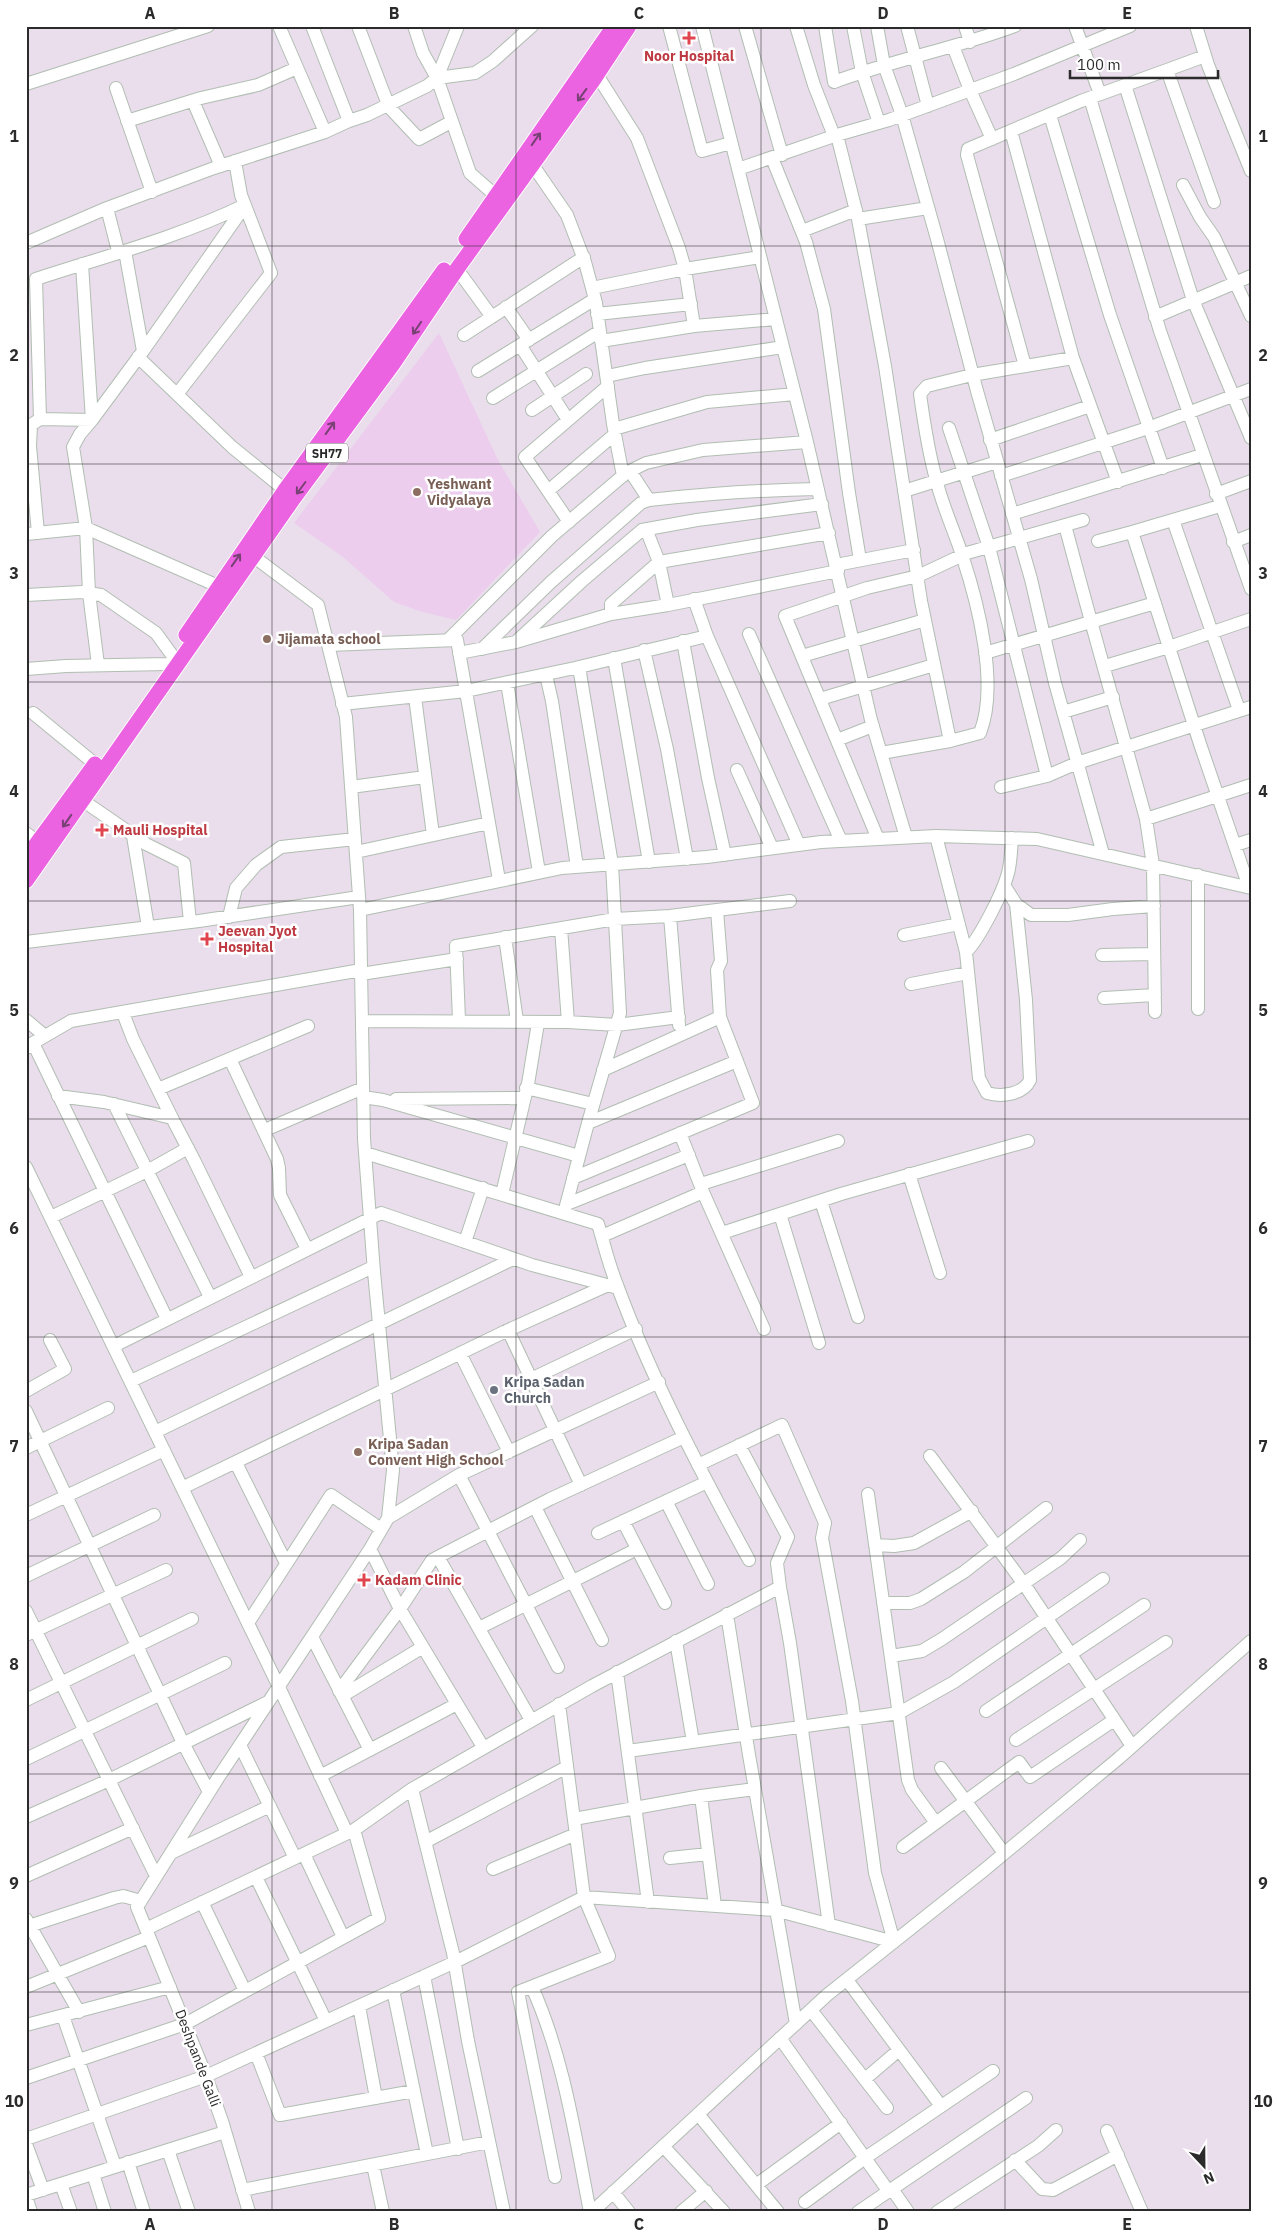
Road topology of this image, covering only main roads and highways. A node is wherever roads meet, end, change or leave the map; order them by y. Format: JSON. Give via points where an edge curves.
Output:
{"nodes":[{"id":1,"x":614,"y":26,"type":"edge"},
{"id":2,"x":629,"y":26,"type":"edge"},
{"id":3,"x":501,"y":200,"type":"junction"},
{"id":4,"x":32,"y":837,"type":"edge"},
{"id":5,"x":26,"y":858,"type":"edge"},
{"id":6,"x":26,"y":881,"type":"edge"}],
"edges":[{"from":3,"to":1,"type":"main road","number":"SH77","one_way":true},
{"from":2,"to":3,"type":"main road","number":"SH77","one_way":true,"via":[[532,164]]},
{"from":4,"to":3,"type":"main road","number":"SH77","one_way":true,"via":[[95,764],[285,490]]},
{"from":3,"to":6,"type":"main road","number":"SH77","one_way":true,"via":[[393,364],[253,556]]},
{"from":4,"to":5,"type":"main road","number":"SH77"}]}
